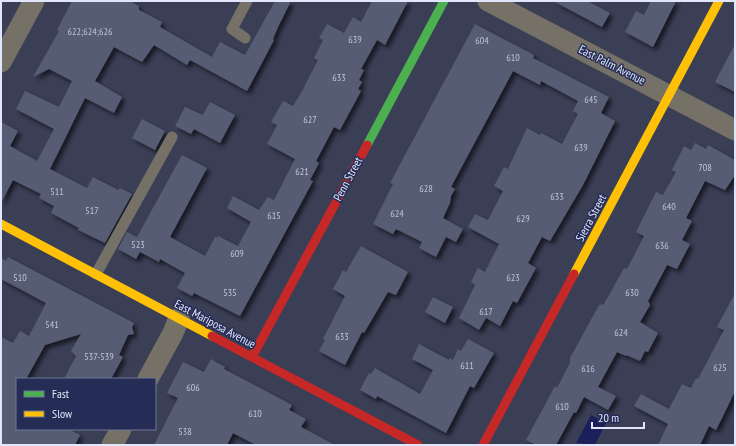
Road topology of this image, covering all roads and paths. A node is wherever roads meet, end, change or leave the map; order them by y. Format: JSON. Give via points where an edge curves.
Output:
{"nodes":[{"id":1,"x":34,"y":1,"type":"edge"},
{"id":2,"x":247,"y":1,"type":"edge"},
{"id":3,"x":444,"y":1,"type":"edge"},
{"id":4,"x":488,"y":1,"type":"edge"},
{"id":5,"x":719,"y":1,"type":"edge"},
{"id":6,"x":245,"y":38,"type":"dead end"},
{"id":7,"x":1,"y":62,"type":"edge"},
{"id":8,"x":670,"y":96,"type":"junction"},
{"id":9,"x":735,"y":130,"type":"edge"},
{"id":10,"x":172,"y":137,"type":"dead end"},
{"id":11,"x":1,"y":224,"type":"edge"},
{"id":12,"x":96,"y":274,"type":"junction"},
{"id":13,"x":179,"y":318,"type":"junction"},
{"id":14,"x":252,"y":357,"type":"junction"},
{"id":15,"x":149,"y":378,"type":"edge"},
{"id":16,"x":120,"y":430,"type":"edge"},
{"id":17,"x":112,"y":445,"type":"edge"},
{"id":18,"x":418,"y":445,"type":"edge"},
{"id":19,"x":483,"y":445,"type":"edge"}],
"edges":[{"from":1,"to":7,"type":"street"},
{"from":2,"to":6,"type":"lane","via":[[232,29]]},
{"from":3,"to":14,"type":"street","name":"Penn Street"},
{"from":4,"to":8,"type":"street","name":"East Palm Avenue"},
{"from":5,"to":8,"type":"street","name":"Sierra Street"},
{"from":8,"to":9,"type":"street","name":"East Palm Avenue"},
{"from":8,"to":19,"type":"street","name":"Sierra Street"},
{"from":10,"to":12,"type":"lane"},
{"from":11,"to":12,"type":"street","name":"East Mariposa Avenue"},
{"from":12,"to":13,"type":"street","name":"East Mariposa Avenue"},
{"from":13,"to":14,"type":"street","name":"East Mariposa Avenue"},
{"from":13,"to":15,"type":"street"},
{"from":14,"to":18,"type":"street","name":"East Mariposa Avenue"},
{"from":16,"to":17,"type":"street"}]}
